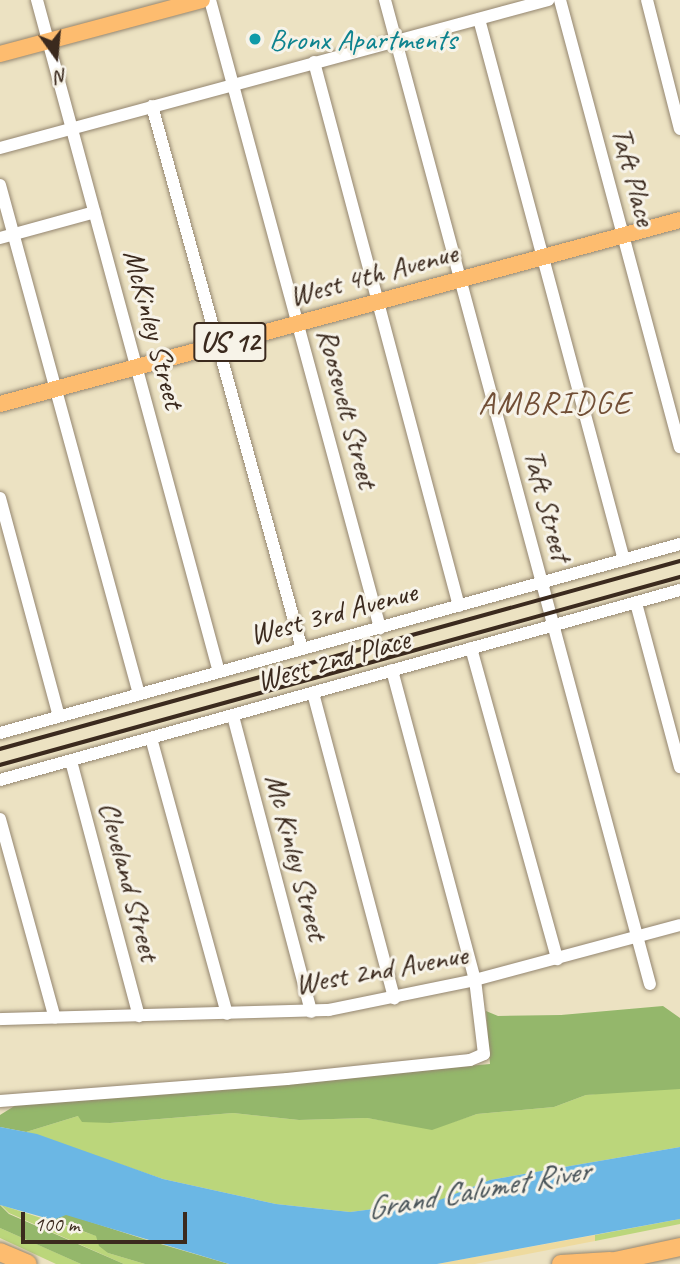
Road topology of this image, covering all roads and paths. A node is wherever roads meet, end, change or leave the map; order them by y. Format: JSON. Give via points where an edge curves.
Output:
{"nodes":[{"id":1,"x":37,"y":0,"type":"edge"},
{"id":2,"x":202,"y":0,"type":"edge"},
{"id":3,"x":210,"y":0,"type":"edge"},
{"id":4,"x":385,"y":0,"type":"edge"},
{"id":5,"x":548,"y":0,"type":"edge"},
{"id":6,"x":560,"y":0,"type":"edge"},
{"id":7,"x":647,"y":0,"type":"edge"},
{"id":8,"x":478,"y":19,"type":"junction"},
{"id":9,"x":49,"y":41,"type":"junction"},
{"id":10,"x":396,"y":41,"type":"junction"},
{"id":11,"x":0,"y":54,"type":"edge"},
{"id":12,"x":314,"y":62,"type":"junction"},
{"id":13,"x":233,"y":84,"type":"junction"},
{"id":14,"x":152,"y":106,"type":"junction"},
{"id":15,"x":72,"y":129,"type":"junction"},
{"id":16,"x":680,"y":129,"type":"edge"},
{"id":17,"x":0,"y":148,"type":"edge"},
{"id":18,"x":0,"y":185,"type":"edge"},
{"id":19,"x":95,"y":212,"type":"junction"},
{"id":20,"x":680,"y":220,"type":"edge"},
{"id":21,"x":13,"y":235,"type":"junction"},
{"id":22,"x":623,"y":235,"type":"junction"},
{"id":23,"x":0,"y":238,"type":"edge"},
{"id":24,"x":542,"y":258,"type":"junction"},
{"id":25,"x":460,"y":279,"type":"junction"},
{"id":26,"x":378,"y":302,"type":"junction"},
{"id":27,"x":298,"y":324,"type":"junction"},
{"id":28,"x":217,"y":345,"type":"junction"},
{"id":29,"x":137,"y":367,"type":"junction"},
{"id":30,"x":57,"y":389,"type":"junction"},
{"id":31,"x":0,"y":404,"type":"edge"},
{"id":32,"x":680,"y":447,"type":"edge"},
{"id":33,"x":0,"y":498,"type":"edge"},
{"id":34,"x":680,"y":544,"type":"edge"},
{"id":35,"x":624,"y":560,"type":"junction"},
{"id":36,"x":542,"y":583,"type":"junction"},
{"id":37,"x":680,"y":590,"type":"edge"},
{"id":38,"x":636,"y":603,"type":"junction"},
{"id":39,"x":459,"y":606,"type":"junction"},
{"id":40,"x":553,"y":625,"type":"junction"},
{"id":41,"x":380,"y":628,"type":"junction"},
{"id":42,"x":471,"y":648,"type":"junction"},
{"id":43,"x":302,"y":649,"type":"junction"},
{"id":44,"x":391,"y":670,"type":"junction"},
{"id":45,"x":219,"y":672,"type":"junction"},
{"id":46,"x":139,"y":694,"type":"junction"},
{"id":47,"x":313,"y":694,"type":"junction"},
{"id":48,"x":59,"y":716,"type":"junction"},
{"id":49,"x":233,"y":716,"type":"junction"},
{"id":50,"x":0,"y":733,"type":"edge"},
{"id":51,"x":151,"y":738,"type":"junction"},
{"id":52,"x":71,"y":761,"type":"junction"},
{"id":53,"x":680,"y":767,"type":"edge"},
{"id":54,"x":0,"y":780,"type":"edge"},
{"id":55,"x":0,"y":819,"type":"edge"},
{"id":56,"x":680,"y":925,"type":"edge"},
{"id":57,"x":637,"y":936,"type":"junction"},
{"id":58,"x":557,"y":959,"type":"junction"},
{"id":59,"x":475,"y":980,"type":"junction"},
{"id":60,"x":650,"y":984,"type":"dead end"},
{"id":61,"x":394,"y":998,"type":"junction"},
{"id":62,"x":311,"y":1012,"type":"junction"},
{"id":63,"x":228,"y":1014,"type":"junction"},
{"id":64,"x":139,"y":1016,"type":"junction"},
{"id":65,"x":55,"y":1018,"type":"junction"},
{"id":66,"x":0,"y":1020,"type":"edge"},
{"id":67,"x":0,"y":1101,"type":"edge"},
{"id":68,"x":680,"y":1247,"type":"edge"},
{"id":69,"x":0,"y":1252,"type":"edge"},
{"id":70,"x":620,"y":1260,"type":"junction"},
{"id":71,"x":28,"y":1264,"type":"edge"},
{"id":72,"x":561,"y":1264,"type":"edge"},
{"id":73,"x":601,"y":1264,"type":"edge"}],
"edges":[{"from":1,"to":9,"type":"street","name":"McKinley Street"},
{"from":2,"to":9,"type":"main road"},
{"from":3,"to":13,"type":"street","name":"Roosevelt Street"},
{"from":4,"to":10,"type":"street","name":"Taft Street"},
{"from":5,"to":8,"type":"street"},
{"from":6,"to":22,"type":"street","name":"Taft Place"},
{"from":7,"to":16,"type":"street"},
{"from":8,"to":10,"type":"street"},
{"from":8,"to":24,"type":"street"},
{"from":9,"to":11,"type":"main road"},
{"from":9,"to":15,"type":"street","name":"McKinley Street"},
{"from":10,"to":12,"type":"street"},
{"from":10,"to":25,"type":"street","name":"Taft Street"},
{"from":12,"to":13,"type":"street"},
{"from":12,"to":26,"type":"street"},
{"from":13,"to":14,"type":"street"},
{"from":13,"to":27,"type":"street","name":"Roosevelt Street"},
{"from":14,"to":15,"type":"street"},
{"from":14,"to":28,"type":"street"},
{"from":15,"to":17,"type":"street"},
{"from":15,"to":19,"type":"street","name":"McKinley Street"},
{"from":18,"to":21,"type":"street"},
{"from":19,"to":21,"type":"street"},
{"from":19,"to":29,"type":"street","name":"McKinley Street"},
{"from":20,"to":22,"type":"main road","name":"West 4th Avenue","number":"US 12"},
{"from":21,"to":23,"type":"street"},
{"from":21,"to":30,"type":"street"},
{"from":22,"to":24,"type":"main road","name":"West 4th Avenue","number":"US 12"},
{"from":22,"to":32,"type":"street","name":"Taft Place"},
{"from":24,"to":25,"type":"main road","name":"West 4th Avenue","number":"US 12"},
{"from":24,"to":35,"type":"street"},
{"from":25,"to":26,"type":"main road","name":"West 4th Avenue","number":"US 12"},
{"from":25,"to":36,"type":"street","name":"Taft Street"},
{"from":26,"to":27,"type":"main road","name":"West 4th Avenue","number":"US 12"},
{"from":26,"to":39,"type":"street"},
{"from":27,"to":28,"type":"main road","name":"West 4th Avenue","number":"US 12"},
{"from":27,"to":41,"type":"street","name":"Roosevelt Street"},
{"from":28,"to":29,"type":"main road","name":"West 4th Avenue","number":"US 12"},
{"from":28,"to":43,"type":"street"},
{"from":29,"to":30,"type":"main road","name":"West 4th Avenue","number":"US 12"},
{"from":29,"to":45,"type":"street","name":"McKinley Street"},
{"from":30,"to":31,"type":"main road","name":"West 4th Avenue","number":"US 12"},
{"from":30,"to":46,"type":"street"},
{"from":33,"to":48,"type":"street"},
{"from":34,"to":35,"type":"street","name":"West 3rd Avenue"},
{"from":35,"to":36,"type":"street","name":"West 3rd Avenue"},
{"from":36,"to":39,"type":"street","name":"West 3rd Avenue"},
{"from":36,"to":40,"type":"street","name":"Taft Street"},
{"from":37,"to":38,"type":"street","name":"West 2nd Place"},
{"from":38,"to":40,"type":"street","name":"West 2nd Place"},
{"from":38,"to":53,"type":"street"},
{"from":39,"to":41,"type":"street","name":"West 3rd Avenue"},
{"from":40,"to":42,"type":"street","name":"West 2nd Place"},
{"from":40,"to":57,"type":"street","name":"Taft Street"},
{"from":41,"to":43,"type":"street","name":"West 3rd Avenue"},
{"from":42,"to":44,"type":"street","name":"West 2nd Place"},
{"from":42,"to":58,"type":"street"},
{"from":43,"to":45,"type":"street","name":"West 3rd Avenue"},
{"from":44,"to":47,"type":"street","name":"West 2nd Place"},
{"from":44,"to":59,"type":"street"},
{"from":45,"to":46,"type":"street","name":"West 3rd Avenue"},
{"from":46,"to":48,"type":"street","name":"West 3rd Avenue"},
{"from":47,"to":49,"type":"street","name":"West 2nd Place"},
{"from":47,"to":61,"type":"street"},
{"from":48,"to":50,"type":"street","name":"West 3rd Avenue"},
{"from":49,"to":51,"type":"street","name":"West 2nd Place"},
{"from":49,"to":62,"type":"street","name":"Mc Kinley Street"},
{"from":51,"to":52,"type":"street","name":"West 2nd Place"},
{"from":51,"to":63,"type":"street"},
{"from":52,"to":54,"type":"street","name":"West 2nd Place"},
{"from":52,"to":64,"type":"street","name":"Cleveland Street"},
{"from":55,"to":65,"type":"street"},
{"from":56,"to":57,"type":"street","name":"West 2nd Avenue"},
{"from":57,"to":58,"type":"street","name":"West 2nd Avenue"},
{"from":57,"to":60,"type":"street","name":"Taft Street"},
{"from":58,"to":59,"type":"street","name":"West 2nd Avenue"},
{"from":59,"to":61,"type":"street","name":"West 2nd Avenue"},
{"from":59,"to":67,"type":"street","via":[[486,1049],[474,1059]]},
{"from":61,"to":62,"type":"street","name":"West 2nd Avenue"},
{"from":62,"to":63,"type":"street","name":"West 2nd Avenue"},
{"from":63,"to":64,"type":"street","name":"West 2nd Avenue"},
{"from":64,"to":65,"type":"street","name":"West 2nd Avenue"},
{"from":65,"to":66,"type":"street","name":"West 2nd Avenue"},
{"from":68,"to":70,"type":"highway"},
{"from":69,"to":71,"type":"highway"},
{"from":70,"to":72,"type":"highway"},
{"from":70,"to":73,"type":"highway"}]}
